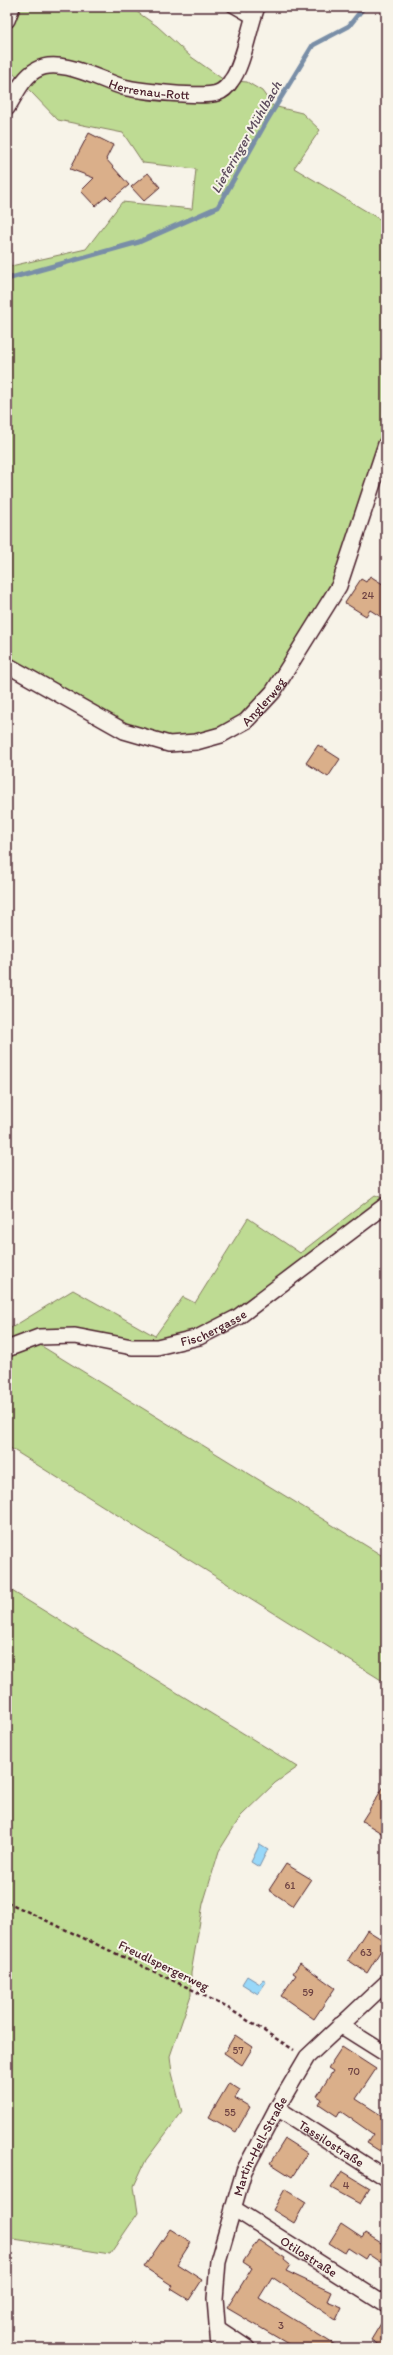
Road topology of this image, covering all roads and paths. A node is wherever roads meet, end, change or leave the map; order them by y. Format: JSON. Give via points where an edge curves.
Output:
{"nodes":[{"id":1,"x":12,"y":7,"type":"edge"},
{"id":2,"x":231,"y":7,"type":"edge"},
{"id":3,"x":254,"y":13,"type":"edge"},
{"id":4,"x":7,"y":20,"type":"edge"},
{"id":5,"x":7,"y":108,"type":"edge"},
{"id":6,"x":386,"y":444,"type":"edge"},
{"id":7,"x":7,"y":665,"type":"edge"},
{"id":8,"x":386,"y":1205,"type":"edge"},
{"id":9,"x":7,"y":1349,"type":"edge"},
{"id":10,"x":7,"y":1902,"type":"edge"},
{"id":11,"x":386,"y":1983,"type":"edge"},
{"id":12,"x":340,"y":2025,"type":"junction"},
{"id":13,"x":386,"y":2054,"type":"edge"},
{"id":14,"x":306,"y":2057,"type":"junction"},
{"id":15,"x":277,"y":2108,"type":"junction"},
{"id":16,"x":386,"y":2178,"type":"edge"},
{"id":17,"x":233,"y":2208,"type":"junction"},
{"id":18,"x":386,"y":2305,"type":"edge"},
{"id":19,"x":217,"y":2328,"type":"junction"},
{"id":20,"x":219,"y":2348,"type":"edge"},
{"id":21,"x":248,"y":2348,"type":"edge"}],
"edges":[{"from":1,"to":4,"type":"street"},
{"from":2,"to":3,"type":"lane"},
{"from":3,"to":5,"type":"street","name":"Herrenau-Rott","via":[[236,75],[217,93],[193,95],[124,87],[70,68],[52,66],[36,70],[21,85]]},
{"from":6,"to":7,"type":"street","name":"Anglerweg","via":[[339,586],[273,692],[246,721],[221,735],[196,742],[169,744],[124,730]]},
{"from":8,"to":9,"type":"street","name":"Fischergasse","via":[[238,1317],[199,1337],[150,1347],[132,1347],[76,1336],[46,1337]]},
{"from":10,"to":14,"type":"path","name":"Freudlspergerweg","via":[[228,2008]]},
{"from":11,"to":12,"type":"street","name":"Martin-Hell-Straße"},
{"from":12,"to":13,"type":"street"},
{"from":12,"to":14,"type":"street","name":"Martin-Hell-Straße"},
{"from":14,"to":15,"type":"street","name":"Martin-Hell-Straße"},
{"from":15,"to":16,"type":"street","name":"Tassilostraße"},
{"from":15,"to":17,"type":"street","name":"Martin-Hell-Straße","via":[[244,2171]]},
{"from":17,"to":18,"type":"street","name":"Otilostraße"},
{"from":17,"to":19,"type":"street","name":"Martin-Hell-Straße","via":[[218,2261],[215,2299]]},
{"from":19,"to":20,"type":"street","name":"Martin-Hell-Straße"},
{"from":19,"to":21,"type":"street"}]}
